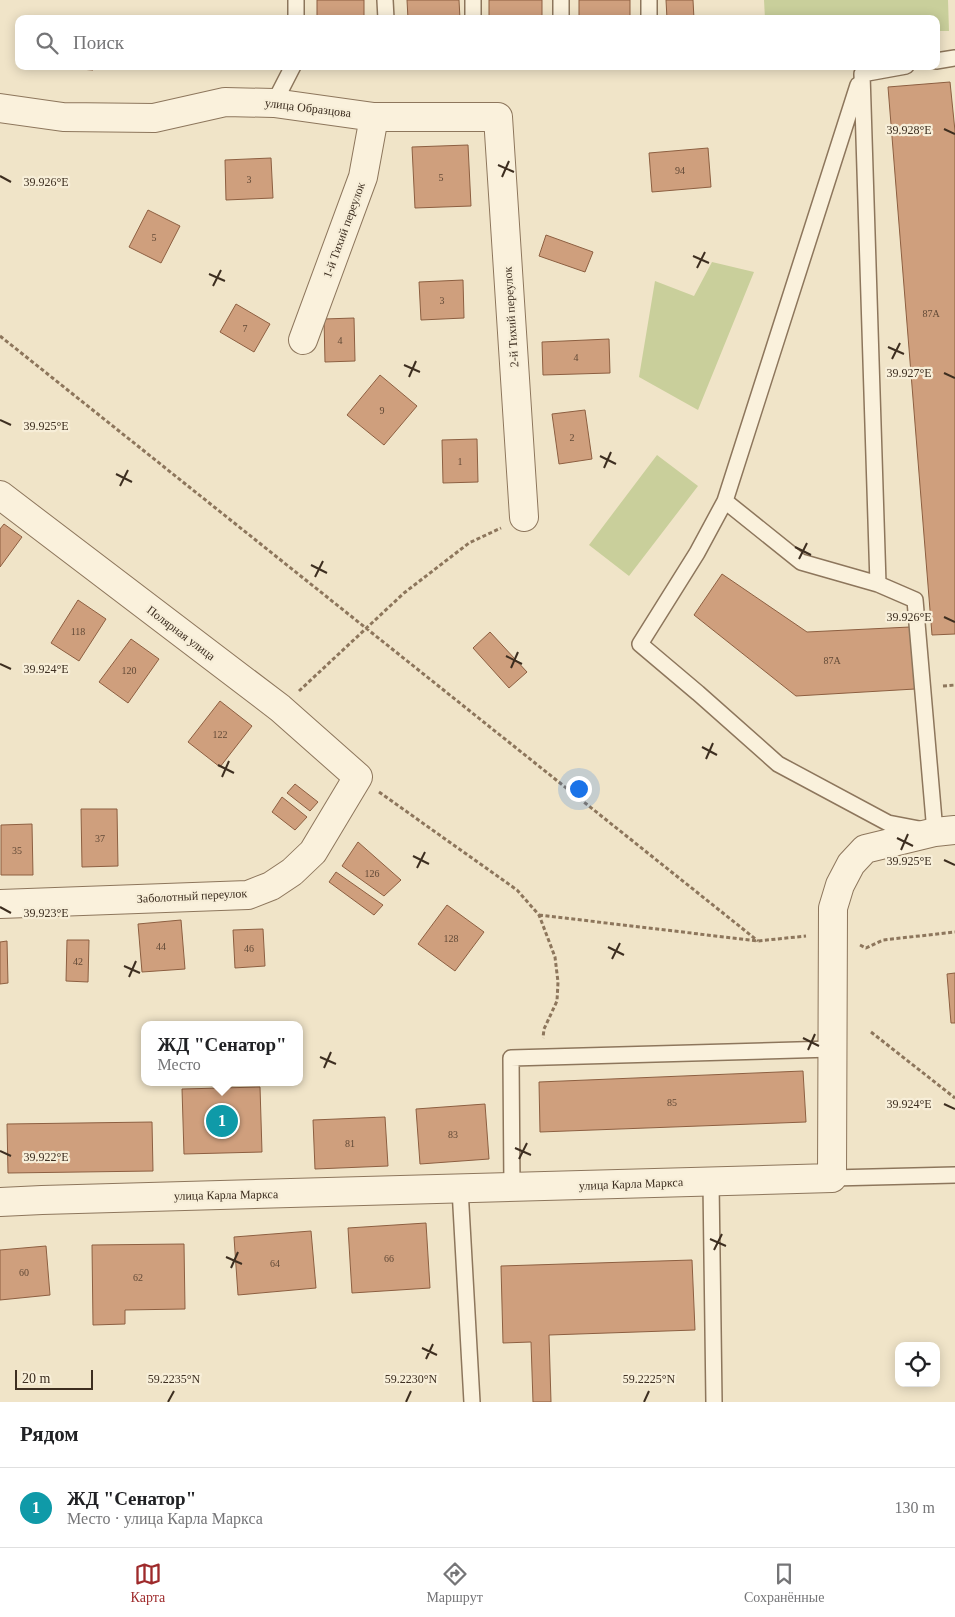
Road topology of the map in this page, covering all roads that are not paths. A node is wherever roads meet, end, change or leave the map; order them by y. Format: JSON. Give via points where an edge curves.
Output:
{"nodes":[{"id":1,"x":296,"y":0,"type":"edge"},
{"id":2,"x":386,"y":0,"type":"edge"},
{"id":3,"x":473,"y":0,"type":"edge"},
{"id":4,"x":561,"y":0,"type":"edge"},
{"id":5,"x":649,"y":0,"type":"edge"},
{"id":6,"x":296,"y":15,"type":"edge"},
{"id":7,"x":386,"y":15,"type":"edge"},
{"id":8,"x":473,"y":15,"type":"edge"},
{"id":9,"x":561,"y":15,"type":"edge"},
{"id":10,"x":649,"y":15,"type":"edge"},
{"id":11,"x":955,"y":58,"type":"edge"},
{"id":12,"x":940,"y":60,"type":"edge"},
{"id":13,"x":291,"y":70,"type":"edge"},
{"id":14,"x":884,"y":70,"type":"edge"},
{"id":15,"x":862,"y":74,"type":"junction"},
{"id":16,"x":274,"y":103,"type":"junction"},
{"id":17,"x":0,"y":108,"type":"edge"},
{"id":18,"x":374,"y":117,"type":"junction"},
{"id":19,"x":498,"y":117,"type":"joint"},
{"id":20,"x":303,"y":340,"type":"dead end"},
{"id":21,"x":0,"y":495,"type":"edge"},
{"id":22,"x":725,"y":501,"type":"junction"},
{"id":23,"x":524,"y":517,"type":"road end"},
{"id":24,"x":878,"y":584,"type":"junction"},
{"id":25,"x":358,"y":777,"type":"joint"},
{"id":26,"x":945,"y":831,"type":"edge"},
{"id":27,"x":0,"y":904,"type":"edge"},
{"id":28,"x":832,"y":1049,"type":"junction"},
{"id":29,"x":955,"y":1174,"type":"edge"},
{"id":30,"x":832,"y":1178,"type":"junction"},
{"id":31,"x":710,"y":1182,"type":"junction"},
{"id":32,"x":512,"y":1188,"type":"junction"},
{"id":33,"x":460,"y":1189,"type":"junction"},
{"id":34,"x":0,"y":1202,"type":"edge"},
{"id":35,"x":472,"y":1402,"type":"edge"},
{"id":36,"x":714,"y":1402,"type":"edge"}],
"edges":[{"from":1,"to":6,"type":"lane"},
{"from":2,"to":7,"type":"lane"},
{"from":3,"to":8,"type":"lane"},
{"from":4,"to":9,"type":"lane"},
{"from":5,"to":10,"type":"lane"},
{"from":11,"to":12,"type":"lane"},
{"from":13,"to":16,"type":"lane"},
{"from":14,"to":15,"type":"lane"},
{"from":15,"to":22,"type":"lane"},
{"from":15,"to":24,"type":"lane"},
{"from":16,"to":17,"type":"street","name":"улица Образцова","via":[[225,102],[154,118],[63,117]]},
{"from":16,"to":18,"type":"street","name":"улица Образцова"},
{"from":18,"to":19,"type":"street","name":"улица Образцова"},
{"from":18,"to":20,"type":"street","name":"1-й Тихий переулок","via":[[363,177]]},
{"from":19,"to":23,"type":"street","name":"2-й Тихий переулок"},
{"from":21,"to":25,"type":"street","name":"Полярная улица","via":[[280,708]]},
{"from":22,"to":24,"type":"lane","via":[[801,562]]},
{"from":22,"to":26,"type":"lane","via":[[697,553],[640,644],[778,764],[888,823]]},
{"from":24,"to":26,"type":"lane","via":[[915,600]]},
{"from":25,"to":27,"type":"street","name":"Заболотный переулок","via":[[313,852],[271,886],[248,895]]},
{"from":26,"to":28,"type":"street","via":[[865,849],[851,864],[840,885],[833,908]]},
{"from":28,"to":30,"type":"street"},
{"from":28,"to":32,"type":"lane","via":[[511,1058]]},
{"from":29,"to":30,"type":"lane"},
{"from":30,"to":31,"type":"street","name":"улица Карла Маркса"},
{"from":31,"to":32,"type":"street","name":"улица Карла Маркса"},
{"from":31,"to":36,"type":"lane"},
{"from":32,"to":33,"type":"street","name":"улица Карла Маркса"},
{"from":33,"to":34,"type":"street","name":"улица Карла Маркса"},
{"from":33,"to":35,"type":"lane"}]}
